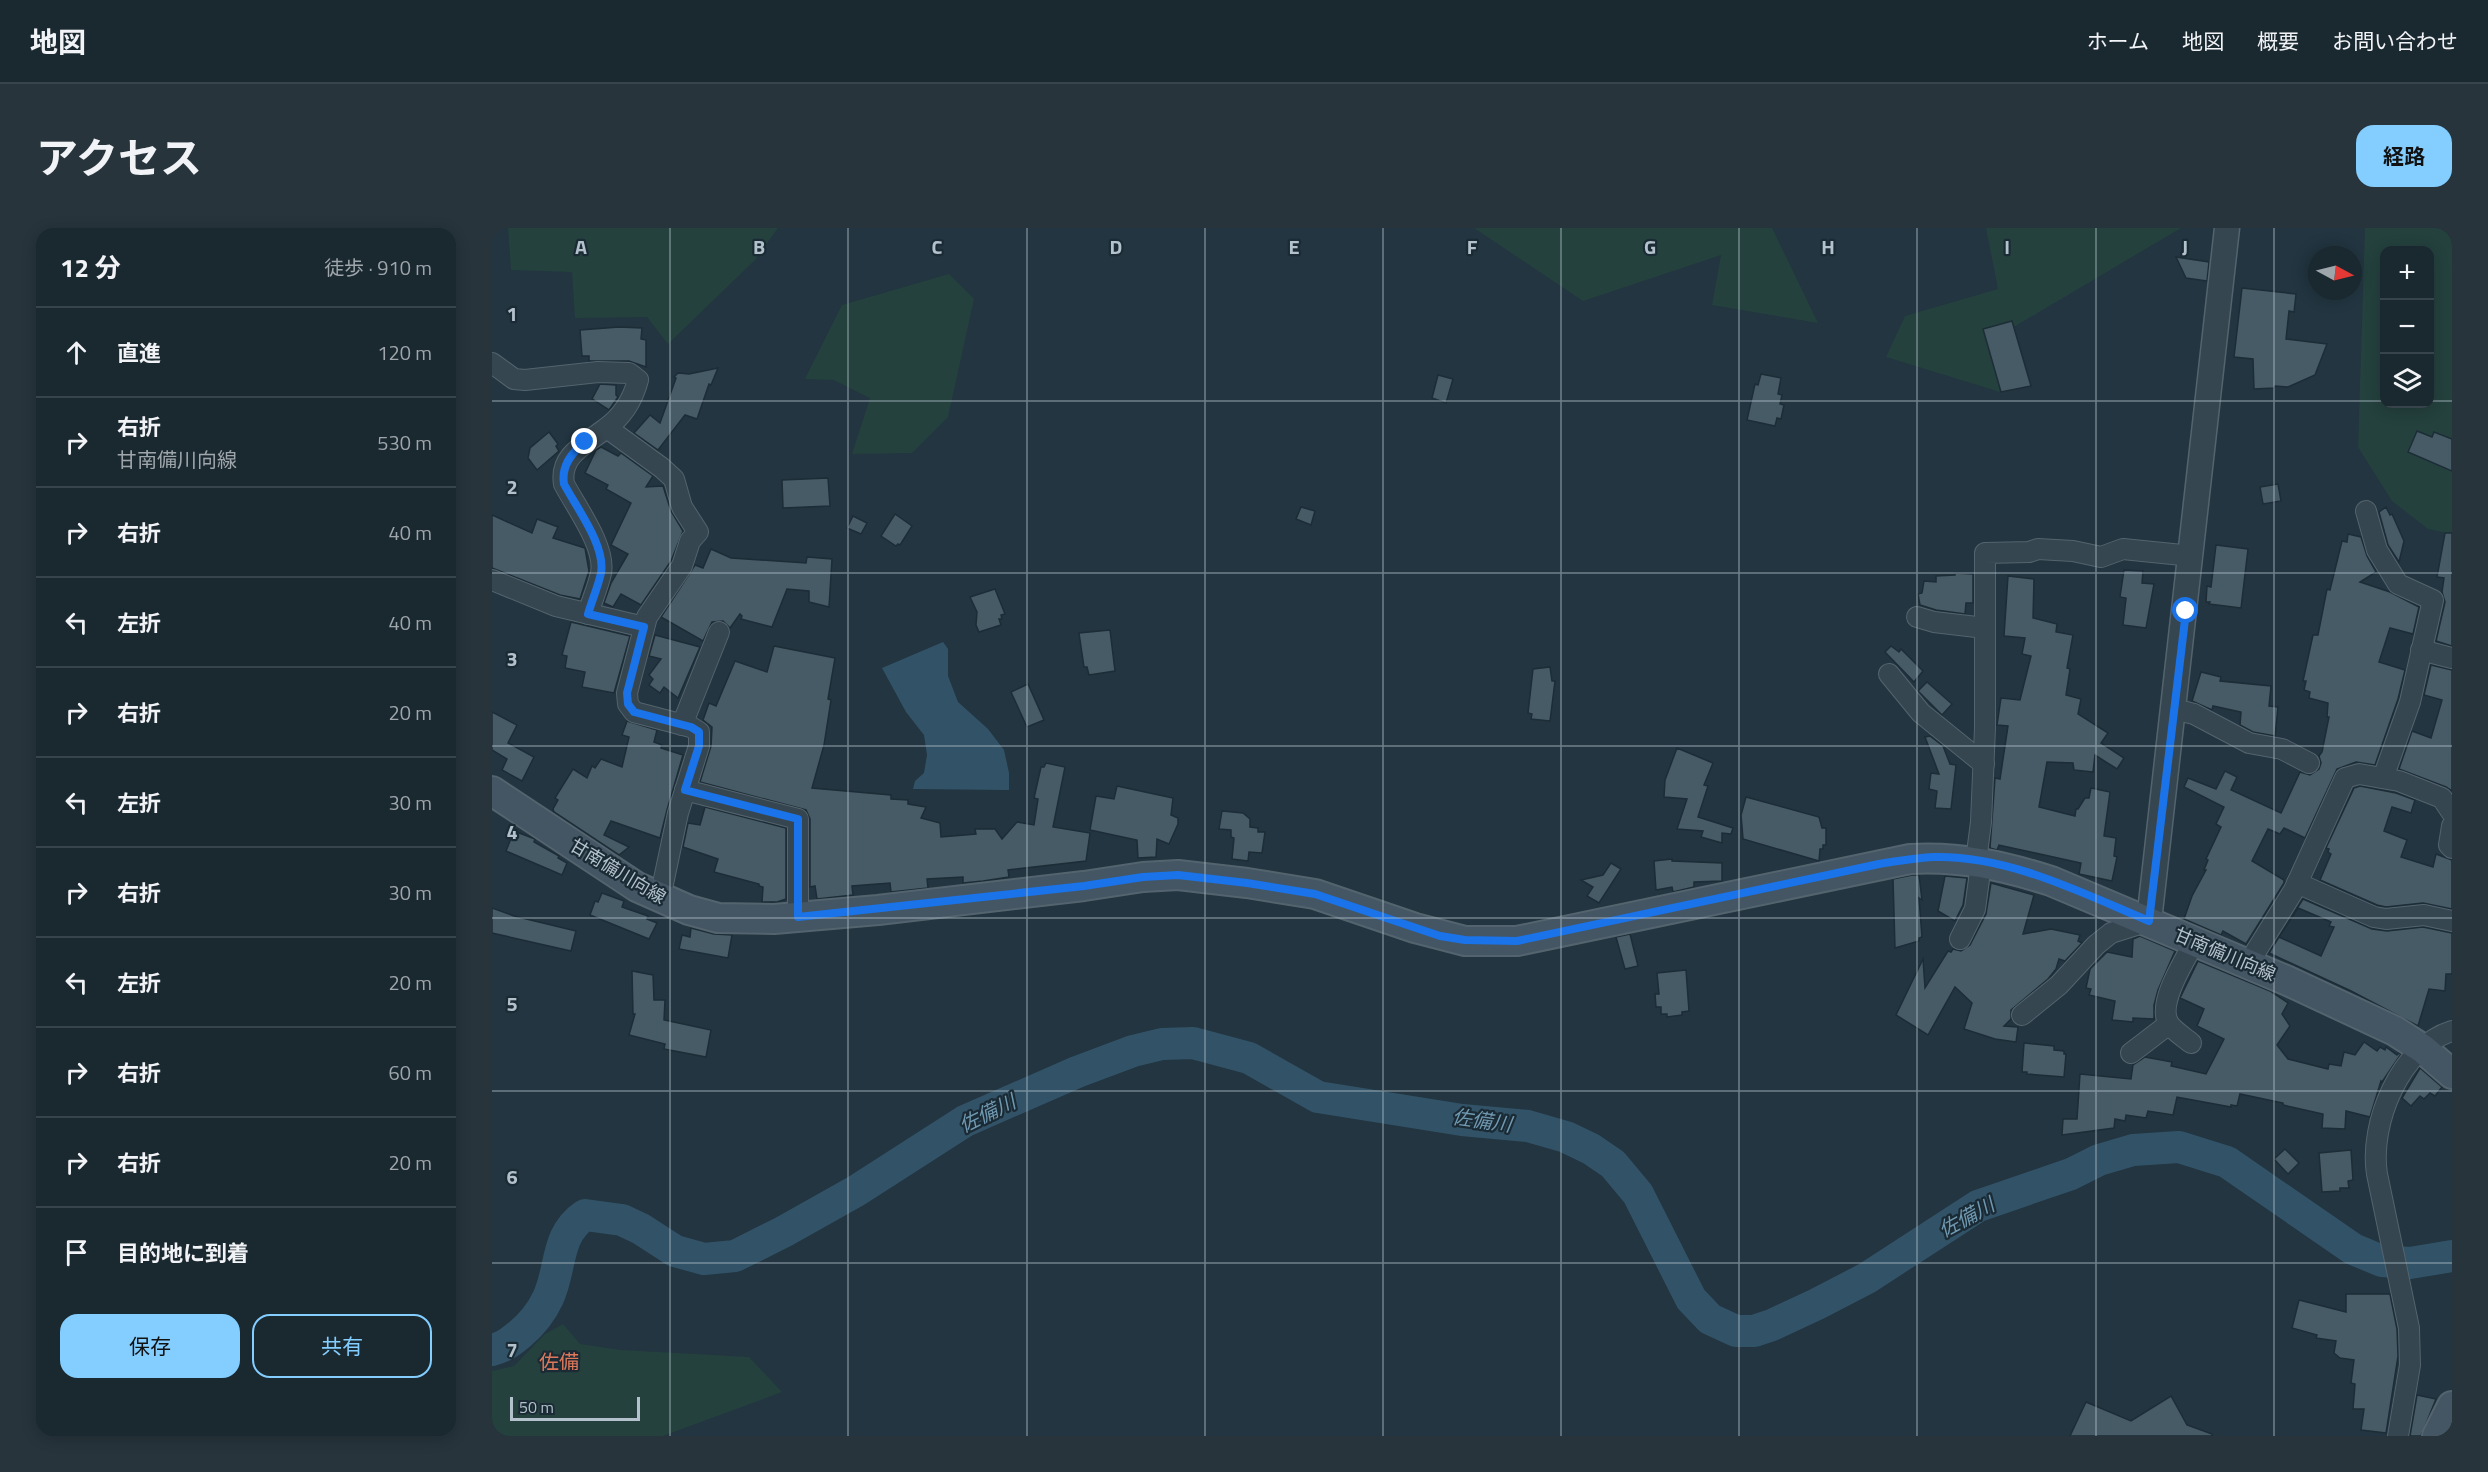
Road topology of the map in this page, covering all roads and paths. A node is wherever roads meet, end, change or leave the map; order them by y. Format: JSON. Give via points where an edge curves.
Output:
{"nodes":[{"id":1,"x":2227,"y":228,"type":"edge"},
{"id":2,"x":492,"y":363,"type":"edge"},
{"id":3,"x":607,"y":428,"type":"junction"},
{"id":4,"x":2366,"y":511,"type":"dead end"},
{"id":5,"x":2192,"y":556,"type":"junction"},
{"id":6,"x":492,"y":580,"type":"edge"},
{"id":7,"x":588,"y":614,"type":"junction"},
{"id":8,"x":1917,"y":617,"type":"dead end"},
{"id":9,"x":644,"y":627,"type":"junction"},
{"id":10,"x":1985,"y":628,"type":"junction"},
{"id":11,"x":719,"y":632,"type":"dead end"},
{"id":12,"x":2421,"y":650,"type":"junction"},
{"id":13,"x":2452,"y":658,"type":"edge"},
{"id":14,"x":1889,"y":674,"type":"dead end"},
{"id":15,"x":2174,"y":709,"type":"junction"},
{"id":16,"x":682,"y":725,"type":"junction"},
{"id":17,"x":2309,"y":763,"type":"dead end"},
{"id":18,"x":1984,"y":764,"type":"junction"},
{"id":19,"x":2383,"y":778,"type":"junction"},
{"id":20,"x":685,"y":790,"type":"junction"},
{"id":21,"x":492,"y":791,"type":"edge"},
{"id":22,"x":2452,"y":813,"type":"edge"},
{"id":23,"x":2452,"y":826,"type":"edge"},
{"id":24,"x":2452,"y":848,"type":"edge"},
{"id":25,"x":1976,"y":861,"type":"junction"},
{"id":26,"x":2297,"y":883,"type":"junction"},
{"id":27,"x":660,"y":898,"type":"junction"},
{"id":28,"x":798,"y":917,"type":"junction"},
{"id":29,"x":2149,"y":921,"type":"junction"},
{"id":30,"x":2452,"y":921,"type":"edge"},
{"id":31,"x":1960,"y":939,"type":"dead end"},
{"id":32,"x":2195,"y":941,"type":"junction"},
{"id":33,"x":2248,"y":964,"type":"junction"},
{"id":34,"x":2022,"y":1015,"type":"dead end"},
{"id":35,"x":2169,"y":1024,"type":"junction"},
{"id":36,"x":2452,"y":1031,"type":"edge"},
{"id":37,"x":2191,"y":1043,"type":"dead end"},
{"id":38,"x":2423,"y":1049,"type":"junction"},
{"id":39,"x":2131,"y":1053,"type":"dead end"},
{"id":40,"x":2452,"y":1074,"type":"edge"},
{"id":41,"x":2452,"y":1406,"type":"edge"},
{"id":42,"x":2398,"y":1436,"type":"edge"},
{"id":43,"x":2437,"y":1436,"type":"edge"}],
"edges":[{"from":1,"to":5,"type":"street"},
{"from":2,"to":3,"type":"street","via":[[514,379],[525,380],[598,372],[629,373],[638,380],[634,393]]},
{"from":3,"to":7,"type":"street","via":[[575,450],[562,474],[601,560],[601,573]]},
{"from":3,"to":9,"type":"street","via":[[674,479],[682,507],[698,532]]},
{"from":4,"to":12,"type":"street","via":[[2378,550],[2398,584],[2433,600]]},
{"from":5,"to":10,"type":"street","via":[[2123,549],[2100,557],[2038,549],[1985,553]]},
{"from":5,"to":15,"type":"street"},
{"from":6,"to":7,"type":"street","via":[[556,606]]},
{"from":7,"to":9,"type":"street"},
{"from":8,"to":10,"type":"street"},
{"from":9,"to":16,"type":"street","via":[[627,693],[628,704],[634,712]]},
{"from":10,"to":18,"type":"street"},
{"from":11,"to":16,"type":"street"},
{"from":12,"to":13,"type":"street"},
{"from":12,"to":19,"type":"street","via":[[2410,702]]},
{"from":14,"to":18,"type":"street","via":[[1921,713]]},
{"from":15,"to":17,"type":"street","via":[[2194,714],[2249,743],[2282,749]]},
{"from":15,"to":29,"type":"street"},
{"from":16,"to":20,"type":"street","via":[[699,732],[699,746]]},
{"from":18,"to":25,"type":"street"},
{"from":19,"to":22,"type":"street","via":[[2442,798]]},
{"from":19,"to":26,"type":"street","via":[[2359,774],[2345,778]]},
{"from":20,"to":27,"type":"street"},
{"from":20,"to":28,"type":"street","via":[[798,819]]},
{"from":21,"to":27,"type":"main road","name":"甘南備川向線","via":[[637,887]]},
{"from":23,"to":24,"type":"street"},
{"from":25,"to":28,"type":"main road","name":"甘南備川向線","via":[[1910,859],[1517,941],[1465,940],[1315,894],[1178,875]]},
{"from":25,"to":29,"type":"main road","name":"甘南備川向線","via":[[2051,881]]},
{"from":25,"to":31,"type":"street","via":[[1980,872],[1975,909]]},
{"from":26,"to":30,"type":"street","via":[[2374,917],[2424,915]]},
{"from":26,"to":33,"type":"street"},
{"from":27,"to":28,"type":"main road","name":"甘南備川向線","via":[[718,918]]},
{"from":29,"to":32,"type":"main road","name":"甘南備川向線"},
{"from":29,"to":34,"type":"street","via":[[2111,933]]},
{"from":32,"to":33,"type":"main road","name":"甘南備川向線"},
{"from":32,"to":35,"type":"street","via":[[2167,996]]},
{"from":33,"to":38,"type":"main road","name":"甘南備川向線","via":[[2395,1030]]},
{"from":35,"to":37,"type":"street"},
{"from":35,"to":39,"type":"street"},
{"from":36,"to":38,"type":"street","via":[[2438,1035]]},
{"from":38,"to":40,"type":"main road","name":"甘南備川向線"},
{"from":38,"to":42,"type":"street","via":[[2398,1077],[2375,1139],[2374,1156],[2409,1328],[2410,1365]]},
{"from":41,"to":43,"type":"main road"}]}
